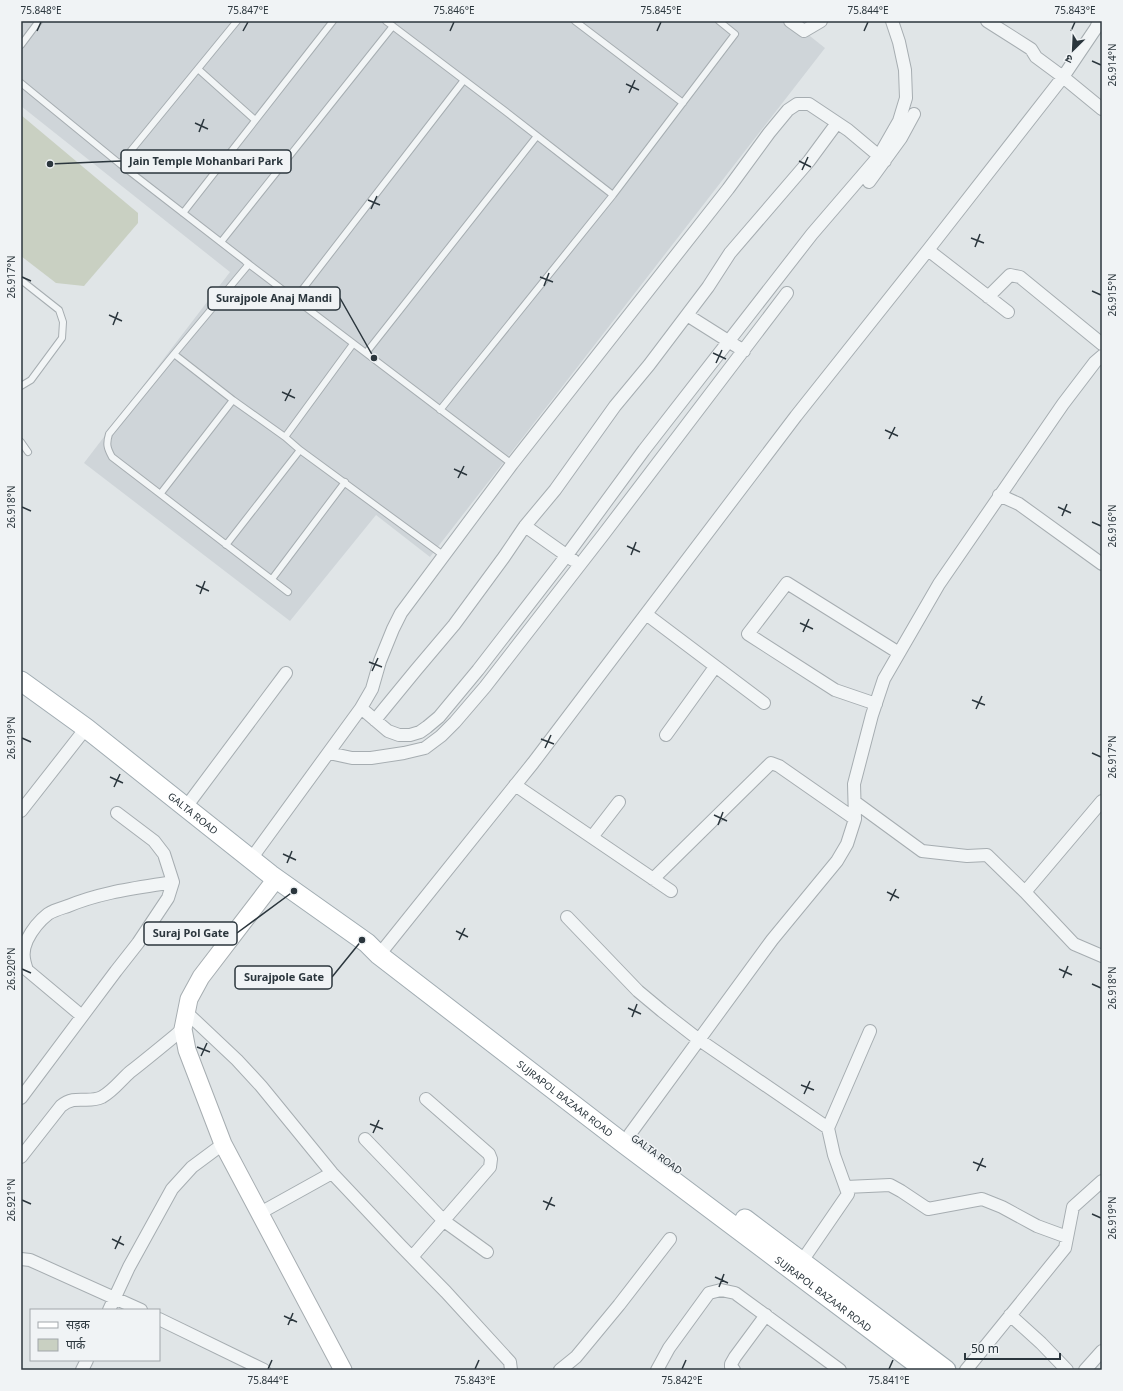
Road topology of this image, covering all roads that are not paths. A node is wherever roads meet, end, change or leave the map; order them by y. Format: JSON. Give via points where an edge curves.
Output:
{"nodes":[{"id":1,"x":39,"y":21,"type":"edge"},
{"id":2,"x":238,"y":21,"type":"edge"},
{"id":3,"x":333,"y":21,"type":"edge"},
{"id":4,"x":386,"y":21,"type":"edge"},
{"id":5,"x":575,"y":21,"type":"edge"},
{"id":6,"x":719,"y":21,"type":"edge"},
{"id":7,"x":790,"y":21,"type":"edge"},
{"id":8,"x":821,"y":21,"type":"edge"},
{"id":9,"x":892,"y":21,"type":"edge"},
{"id":10,"x":987,"y":21,"type":"edge"},
{"id":11,"x":1099,"y":21,"type":"edge"},
{"id":12,"x":393,"y":26,"type":"junction"},
{"id":13,"x":21,"y":45,"type":"edge"},
{"id":14,"x":198,"y":69,"type":"junction"},
{"id":15,"x":1063,"y":77,"type":"junction"},
{"id":16,"x":464,"y":80,"type":"junction"},
{"id":17,"x":21,"y":83,"type":"edge"},
{"id":18,"x":683,"y":103,"type":"junction"},
{"id":19,"x":1102,"y":109,"type":"edge"},
{"id":20,"x":914,"y":114,"type":"dead end"},
{"id":21,"x":256,"y":120,"type":"junction"},
{"id":22,"x":837,"y":123,"type":"junction"},
{"id":23,"x":537,"y":136,"type":"junction"},
{"id":24,"x":882,"y":158,"type":"junction"},
{"id":25,"x":120,"y":164,"type":"junction"},
{"id":26,"x":869,"y":182,"type":"dead end"},
{"id":27,"x":613,"y":195,"type":"junction"},
{"id":28,"x":183,"y":213,"type":"junction"},
{"id":29,"x":221,"y":242,"type":"junction"},
{"id":30,"x":928,"y":250,"type":"junction"},
{"id":31,"x":242,"y":258,"type":"junction"},
{"id":32,"x":21,"y":280,"type":"edge"},
{"id":33,"x":787,"y":293,"type":"dead end"},
{"id":34,"x":988,"y":297,"type":"junction"},
{"id":35,"x":295,"y":299,"type":"junction"},
{"id":36,"x":1008,"y":312,"type":"dead end"},
{"id":37,"x":687,"y":315,"type":"junction"},
{"id":38,"x":354,"y":344,"type":"junction"},
{"id":39,"x":1102,"y":344,"type":"edge"},
{"id":40,"x":737,"y":346,"type":"junction"},
{"id":41,"x":366,"y":353,"type":"junction"},
{"id":42,"x":174,"y":354,"type":"junction"},
{"id":43,"x":1100,"y":362,"type":"edge"},
{"id":44,"x":21,"y":386,"type":"edge"},
{"id":45,"x":233,"y":400,"type":"junction"},
{"id":46,"x":440,"y":410,"type":"junction"},
{"id":47,"x":285,"y":437,"type":"junction"},
{"id":48,"x":21,"y":442,"type":"edge"},
{"id":49,"x":661,"y":444,"type":"junction"},
{"id":50,"x":300,"y":450,"type":"junction"},
{"id":51,"x":28,"y":452,"type":"dead end"},
{"id":52,"x":512,"y":464,"type":"junction"},
{"id":53,"x":345,"y":482,"type":"junction"},
{"id":54,"x":160,"y":493,"type":"junction"},
{"id":55,"x":999,"y":495,"type":"junction"},
{"id":56,"x":525,"y":526,"type":"junction"},
{"id":57,"x":226,"y":545,"type":"junction"},
{"id":58,"x":444,"y":555,"type":"junction"},
{"id":59,"x":573,"y":560,"type":"junction"},
{"id":60,"x":1102,"y":564,"type":"edge"},
{"id":61,"x":272,"y":579,"type":"junction"},
{"id":62,"x":288,"y":592,"type":"dead end"},
{"id":63,"x":646,"y":614,"type":"junction"},
{"id":64,"x":899,"y":653,"type":"junction"},
{"id":65,"x":715,"y":667,"type":"junction"},
{"id":66,"x":21,"y":671,"type":"edge"},
{"id":67,"x":286,"y":673,"type":"dead end"},
{"id":68,"x":21,"y":682,"type":"edge"},
{"id":69,"x":478,"y":683,"type":"junction"},
{"id":70,"x":764,"y":703,"type":"dead end"},
{"id":71,"x":876,"y":704,"type":"junction"},
{"id":72,"x":362,"y":708,"type":"junction"},
{"id":73,"x":64,"y":711,"type":"junction"},
{"id":74,"x":375,"y":720,"type":"junction"},
{"id":75,"x":86,"y":728,"type":"junction"},
{"id":76,"x":666,"y":734,"type":"dead end"},
{"id":77,"x":401,"y":745,"type":"junction"},
{"id":78,"x":330,"y":753,"type":"junction"},
{"id":79,"x":515,"y":785,"type":"junction"},
{"id":80,"x":1102,"y":800,"type":"edge"},
{"id":81,"x":619,"y":802,"type":"dead end"},
{"id":82,"x":855,"y":802,"type":"junction"},
{"id":83,"x":186,"y":806,"type":"junction"},
{"id":84,"x":21,"y":811,"type":"edge"},
{"id":85,"x":117,"y":813,"type":"dead end"},
{"id":86,"x":855,"y":819,"type":"junction"},
{"id":87,"x":592,"y":837,"type":"junction"},
{"id":88,"x":252,"y":859,"type":"junction"},
{"id":89,"x":276,"y":879,"type":"junction"},
{"id":90,"x":653,"y":879,"type":"junction"},
{"id":91,"x":173,"y":882,"type":"junction"},
{"id":92,"x":671,"y":891,"type":"dead end"},
{"id":93,"x":1025,"y":892,"type":"junction"},
{"id":94,"x":567,"y":917,"type":"dead end"},
{"id":95,"x":377,"y":949,"type":"junction"},
{"id":96,"x":1102,"y":956,"type":"edge"},
{"id":97,"x":186,"y":1012,"type":"junction"},
{"id":98,"x":82,"y":1016,"type":"junction"},
{"id":99,"x":183,"y":1029,"type":"junction"},
{"id":100,"x":870,"y":1031,"type":"dead end"},
{"id":101,"x":698,"y":1039,"type":"junction"},
{"id":102,"x":21,"y":1098,"type":"edge"},
{"id":103,"x":426,"y":1099,"type":"dead end"},
{"id":104,"x":828,"y":1128,"type":"junction"},
{"id":105,"x":630,"y":1134,"type":"junction"},
{"id":106,"x":365,"y":1139,"type":"dead end"},
{"id":107,"x":223,"y":1144,"type":"junction"},
{"id":108,"x":23,"y":1151,"type":"edge"},
{"id":109,"x":332,"y":1173,"type":"junction"},
{"id":110,"x":1102,"y":1181,"type":"edge"},
{"id":111,"x":846,"y":1187,"type":"junction"},
{"id":112,"x":260,"y":1213,"type":"junction"},
{"id":113,"x":444,"y":1221,"type":"junction"},
{"id":114,"x":1067,"y":1237,"type":"junction"},
{"id":115,"x":670,"y":1239,"type":"dead end"},
{"id":116,"x":487,"y":1252,"type":"dead end"},
{"id":117,"x":412,"y":1257,"type":"junction"},
{"id":118,"x":21,"y":1260,"type":"edge"},
{"id":119,"x":802,"y":1261,"type":"junction"},
{"id":120,"x":115,"y":1298,"type":"junction"},
{"id":121,"x":110,"y":1309,"type":"edge"},
{"id":122,"x":139,"y":1309,"type":"edge"},
{"id":123,"x":766,"y":1315,"type":"junction"},
{"id":124,"x":1010,"y":1315,"type":"junction"},
{"id":125,"x":160,"y":1319,"type":"edge"},
{"id":126,"x":1102,"y":1351,"type":"edge"},
{"id":127,"x":86,"y":1361,"type":"edge"},
{"id":128,"x":82,"y":1370,"type":"edge"},
{"id":129,"x":264,"y":1370,"type":"edge"},
{"id":130,"x":343,"y":1370,"type":"edge"},
{"id":131,"x":511,"y":1370,"type":"edge"},
{"id":132,"x":560,"y":1370,"type":"edge"},
{"id":133,"x":656,"y":1370,"type":"edge"},
{"id":134,"x":734,"y":1370,"type":"edge"},
{"id":135,"x":840,"y":1370,"type":"edge"},
{"id":136,"x":925,"y":1370,"type":"edge"},
{"id":137,"x":946,"y":1370,"type":"edge"},
{"id":138,"x":966,"y":1370,"type":"edge"},
{"id":139,"x":1067,"y":1370,"type":"edge"},
{"id":140,"x":1084,"y":1370,"type":"edge"}],
"edges":[{"from":1,"to":13,"type":"lane"},
{"from":2,"to":14,"type":"lane"},
{"from":3,"to":21,"type":"lane"},
{"from":4,"to":12,"type":"lane"},
{"from":5,"to":18,"type":"lane"},
{"from":6,"to":18,"type":"lane","via":[[735,34]]},
{"from":7,"to":8,"type":"street","via":[[804,31]]},
{"from":9,"to":24,"type":"street","via":[[905,70],[906,98],[899,121]]},
{"from":10,"to":15,"type":"street","via":[[1031,49],[1036,57]]},
{"from":11,"to":15,"type":"street"},
{"from":12,"to":16,"type":"lane"},
{"from":12,"to":29,"type":"lane"},
{"from":14,"to":21,"type":"lane"},
{"from":14,"to":25,"type":"lane"},
{"from":15,"to":19,"type":"street"},
{"from":15,"to":30,"type":"street"},
{"from":16,"to":23,"type":"lane"},
{"from":16,"to":35,"type":"lane"},
{"from":17,"to":25,"type":"lane"},
{"from":18,"to":27,"type":"lane"},
{"from":20,"to":24,"type":"street","via":[[901,138]]},
{"from":21,"to":28,"type":"lane"},
{"from":22,"to":24,"type":"street"},
{"from":22,"to":37,"type":"street","via":[[809,161],[730,253]]},
{"from":22,"to":52,"type":"street","via":[[810,104],[797,104],[788,110]]},
{"from":23,"to":27,"type":"lane"},
{"from":23,"to":41,"type":"lane"},
{"from":24,"to":26,"type":"street"},
{"from":24,"to":40,"type":"street","via":[[812,234]]},
{"from":25,"to":28,"type":"lane"},
{"from":27,"to":46,"type":"lane"},
{"from":28,"to":29,"type":"lane"},
{"from":29,"to":31,"type":"lane"},
{"from":30,"to":34,"type":"street"},
{"from":30,"to":63,"type":"street","via":[[796,416]]},
{"from":31,"to":35,"type":"lane"},
{"from":31,"to":42,"type":"lane","via":[[249,264]]},
{"from":32,"to":44,"type":"lane","via":[[59,310],[63,322],[62,338],[31,380]]},
{"from":33,"to":40,"type":"street"},
{"from":34,"to":36,"type":"street"},
{"from":34,"to":39,"type":"street","via":[[1010,275],[1020,277]]},
{"from":35,"to":38,"type":"lane"},
{"from":37,"to":40,"type":"street"},
{"from":37,"to":56,"type":"street"},
{"from":38,"to":41,"type":"lane"},
{"from":38,"to":47,"type":"lane"},
{"from":40,"to":49,"type":"street"},
{"from":40,"to":49,"type":"street","via":[[716,385]]},
{"from":41,"to":46,"type":"lane"},
{"from":42,"to":45,"type":"lane"},
{"from":42,"to":54,"type":"lane","via":[[109,434],[107,442],[107,449],[112,457]]},
{"from":43,"to":55,"type":"street","via":[[1063,404]]},
{"from":45,"to":47,"type":"lane"},
{"from":45,"to":54,"type":"lane"},
{"from":46,"to":52,"type":"lane"},
{"from":47,"to":50,"type":"lane"},
{"from":48,"to":51,"type":"lane"},
{"from":49,"to":59,"type":"street"},
{"from":49,"to":59,"type":"street"},
{"from":50,"to":53,"type":"lane"},
{"from":50,"to":57,"type":"lane"},
{"from":52,"to":58,"type":"street"},
{"from":53,"to":58,"type":"lane"},
{"from":53,"to":61,"type":"lane"},
{"from":54,"to":57,"type":"lane"},
{"from":55,"to":60,"type":"street","via":[[1019,504]]},
{"from":55,"to":64,"type":"street","via":[[939,584]]},
{"from":56,"to":59,"type":"street"},
{"from":56,"to":74,"type":"street","via":[[454,625]]},
{"from":57,"to":61,"type":"lane"},
{"from":58,"to":72,"type":"street","via":[[401,612],[380,661],[372,689]]},
{"from":59,"to":69,"type":"street"},
{"from":59,"to":69,"type":"street"},
{"from":61,"to":62,"type":"lane"},
{"from":63,"to":65,"type":"street"},
{"from":63,"to":79,"type":"street"},
{"from":64,"to":71,"type":"street","via":[[884,679]]},
{"from":64,"to":71,"type":"street","via":[[787,583],[748,634],[835,690]]},
{"from":65,"to":70,"type":"street"},
{"from":65,"to":76,"type":"street"},
{"from":66,"to":73,"type":"main road","via":[[44,688]]},
{"from":67,"to":83,"type":"street"},
{"from":68,"to":73,"type":"main road","name":"GALTA ROAD"},
{"from":69,"to":77,"type":"street","via":[[427,728],[410,735]]},
{"from":69,"to":77,"type":"street","via":[[455,722],[441,736],[425,748]]},
{"from":71,"to":82,"type":"street","via":[[854,784]]},
{"from":72,"to":74,"type":"street"},
{"from":72,"to":78,"type":"street"},
{"from":73,"to":75,"type":"main road","name":"GALTA ROAD"},
{"from":74,"to":77,"type":"street"},
{"from":75,"to":83,"type":"main road","name":"GALTA ROAD"},
{"from":75,"to":84,"type":"street"},
{"from":77,"to":78,"type":"street","via":[[371,758],[352,758]]},
{"from":78,"to":88,"type":"street"},
{"from":79,"to":87,"type":"street"},
{"from":79,"to":95,"type":"street"},
{"from":80,"to":93,"type":"street"},
{"from":81,"to":87,"type":"street"},
{"from":82,"to":86,"type":"street"},
{"from":82,"to":93,"type":"street","via":[[922,851],[967,856],[988,855]]},
{"from":83,"to":88,"type":"main road","name":"GALTA ROAD"},
{"from":85,"to":91,"type":"street","via":[[154,840],[164,854]]},
{"from":86,"to":90,"type":"street","via":[[771,763]]},
{"from":86,"to":101,"type":"street","via":[[847,844],[837,861],[772,940]]},
{"from":87,"to":90,"type":"street"},
{"from":88,"to":89,"type":"main road","name":"GALTA ROAD"},
{"from":89,"to":95,"type":"main road","name":"GALTA ROAD"},
{"from":89,"to":97,"type":"street","via":[[201,977],[189,999]]},
{"from":90,"to":92,"type":"street"},
{"from":91,"to":98,"type":"street","via":[[168,898],[155,918]]},
{"from":91,"to":98,"type":"street","via":[[103,894],[72,904],[49,913],[38,922],[29,935],[23,952],[27,970]]},
{"from":93,"to":96,"type":"street","via":[[1074,944]]},
{"from":94,"to":101,"type":"street","via":[[638,991]]},
{"from":95,"to":105,"type":"main road","name":"GALTA ROAD"},
{"from":95,"to":136,"type":"main road","name":"SUJRAPOL BAZAAR ROAD","via":[[648,1162]]},
{"from":97,"to":99,"type":"street"},
{"from":97,"to":109,"type":"street","via":[[261,1086]]},
{"from":98,"to":102,"type":"street"},
{"from":99,"to":107,"type":"street","via":[[187,1050]]},
{"from":99,"to":108,"type":"street","via":[[100,1098],[67,1101]]},
{"from":100,"to":104,"type":"street"},
{"from":101,"to":104,"type":"street"},
{"from":101,"to":105,"type":"street"},
{"from":103,"to":113,"type":"street","via":[[489,1154],[491,1159],[490,1167]]},
{"from":104,"to":111,"type":"street","via":[[834,1155]]},
{"from":105,"to":119,"type":"main road","name":"GALTA ROAD"},
{"from":106,"to":113,"type":"street"},
{"from":107,"to":112,"type":"street"},
{"from":107,"to":120,"type":"street","via":[[192,1167],[172,1189]]},
{"from":109,"to":112,"type":"street"},
{"from":109,"to":117,"type":"street"},
{"from":110,"to":114,"type":"street","via":[[1073,1207]]},
{"from":111,"to":114,"type":"street","via":[[890,1185],[928,1209],[982,1199],[1037,1226]]},
{"from":111,"to":119,"type":"street","via":[[848,1194]]},
{"from":112,"to":130,"type":"street"},
{"from":113,"to":116,"type":"street"},
{"from":113,"to":117,"type":"street"},
{"from":114,"to":124,"type":"street","via":[[1065,1248]]},
{"from":115,"to":132,"type":"street","via":[[576,1357]]},
{"from":117,"to":131,"type":"street","via":[[510,1362]]},
{"from":118,"to":120,"type":"street","via":[[30,1260]]},
{"from":119,"to":137,"type":"main road","name":"GALTA ROAD"},
{"from":120,"to":121,"type":"street"},
{"from":120,"to":122,"type":"street"},
{"from":123,"to":133,"type":"street","via":[[735,1293],[721,1290],[709,1292]]},
{"from":123,"to":134,"type":"street","via":[[731,1364]]},
{"from":123,"to":135,"type":"street"},
{"from":124,"to":138,"type":"street"},
{"from":124,"to":139,"type":"street","via":[[1041,1342]]},
{"from":125,"to":129,"type":"street"},
{"from":126,"to":140,"type":"street"},
{"from":127,"to":128,"type":"street"}]}
